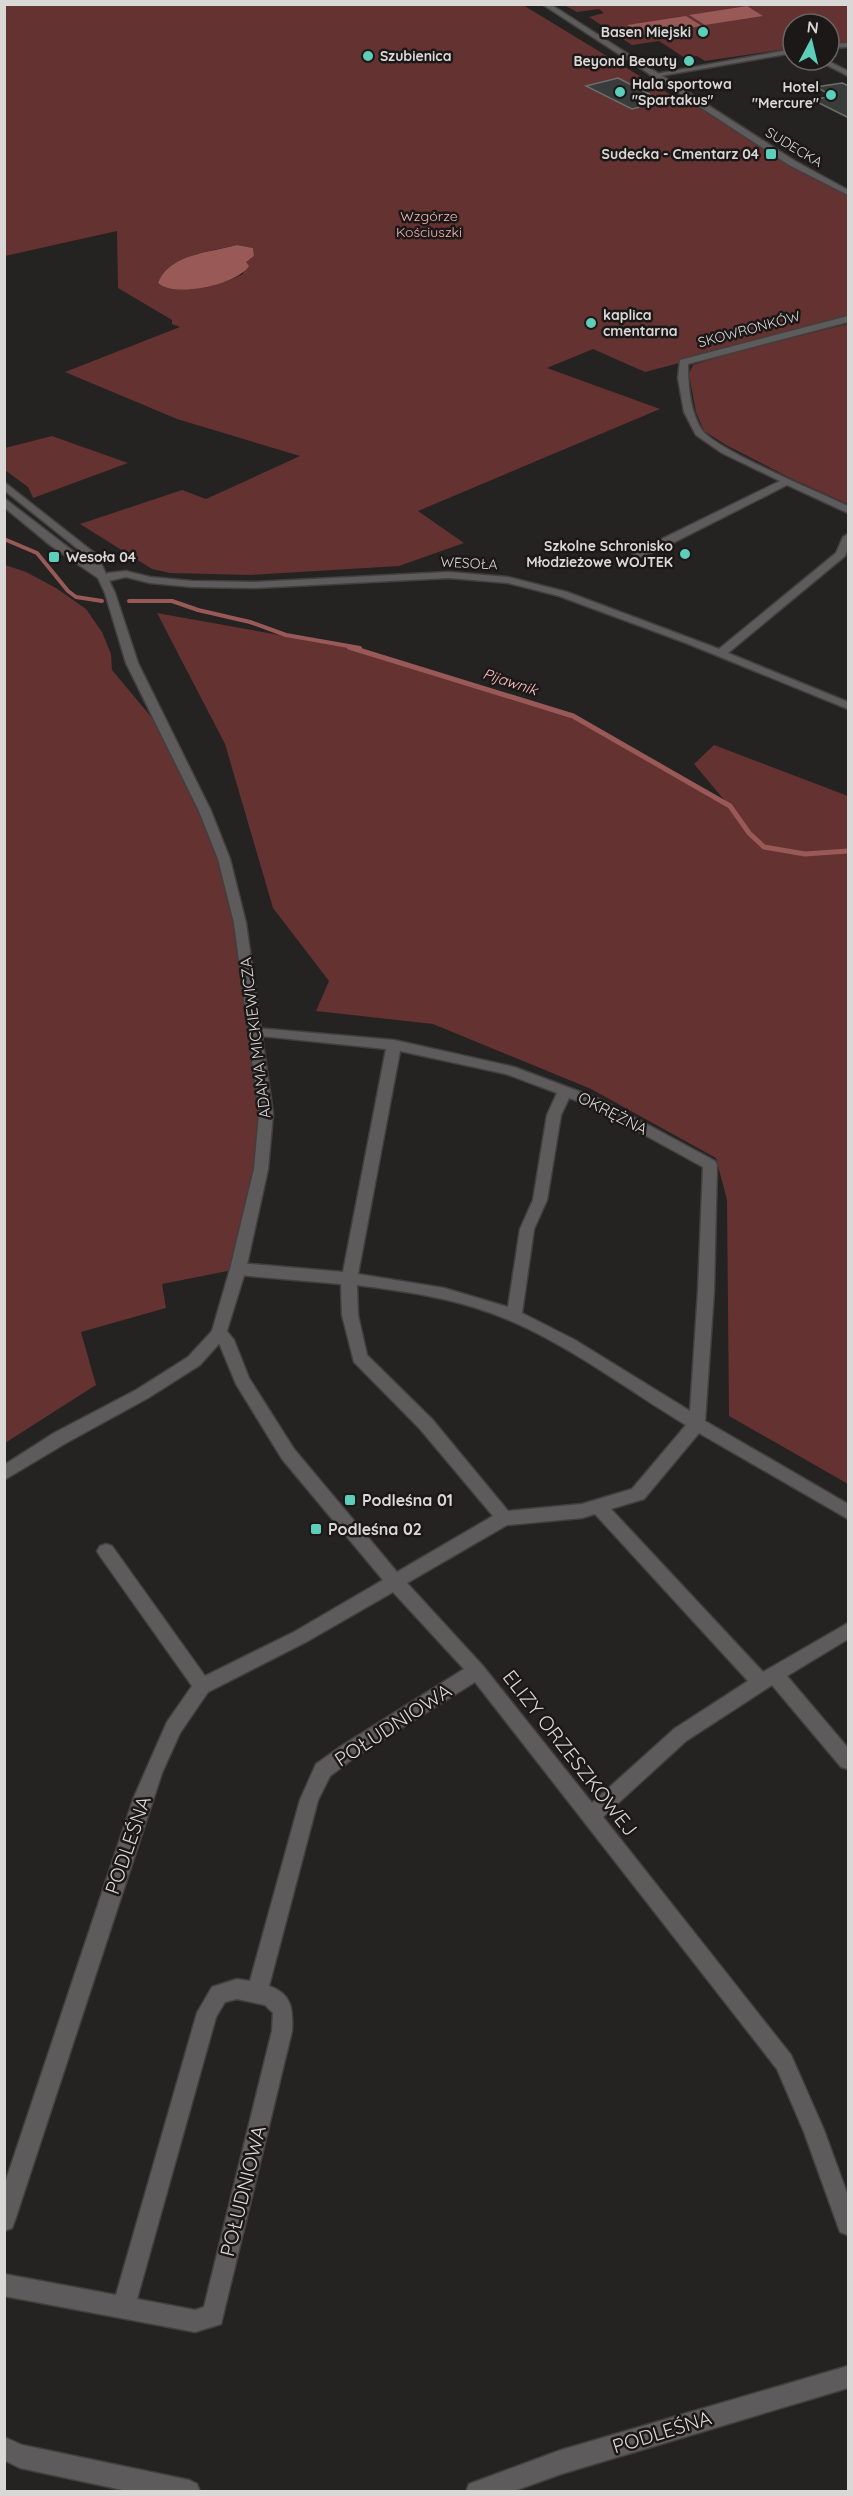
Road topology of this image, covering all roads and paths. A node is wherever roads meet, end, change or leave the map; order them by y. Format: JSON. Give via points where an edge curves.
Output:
{"nodes":[{"id":1,"x":545,"y":4,"type":"edge"},
{"id":2,"x":781,"y":53,"type":"edge"},
{"id":3,"x":654,"y":75,"type":"junction"},
{"id":4,"x":849,"y":193,"type":"edge"},
{"id":5,"x":849,"y":319,"type":"edge"},
{"id":6,"x":787,"y":481,"type":"junction"},
{"id":7,"x":4,"y":485,"type":"edge"},
{"id":8,"x":4,"y":501,"type":"edge"},
{"id":9,"x":849,"y":510,"type":"edge"},
{"id":10,"x":849,"y":537,"type":"edge"},
{"id":11,"x":637,"y":555,"type":"dead end"},
{"id":12,"x":845,"y":556,"type":"edge"},
{"id":13,"x":104,"y":579,"type":"junction"},
{"id":14,"x":721,"y":653,"type":"junction"},
{"id":15,"x":849,"y":705,"type":"edge"},
{"id":16,"x":256,"y":1032,"type":"junction"},
{"id":17,"x":394,"y":1045,"type":"junction"},
{"id":18,"x":566,"y":1090,"type":"junction"},
{"id":19,"x":238,"y":1269,"type":"junction"},
{"id":20,"x":349,"y":1280,"type":"junction"},
{"id":21,"x":514,"y":1316,"type":"junction"},
{"id":22,"x":219,"y":1333,"type":"junction"},
{"id":23,"x":697,"y":1424,"type":"junction"},
{"id":24,"x":4,"y":1474,"type":"edge"},
{"id":25,"x":598,"y":1506,"type":"junction"},
{"id":26,"x":849,"y":1512,"type":"edge"},
{"id":27,"x":504,"y":1518,"type":"junction"},
{"id":28,"x":106,"y":1551,"type":"dead end"},
{"id":29,"x":394,"y":1581,"type":"junction"},
{"id":30,"x":849,"y":1630,"type":"edge"},
{"id":31,"x":477,"y":1671,"type":"junction"},
{"id":32,"x":767,"y":1678,"type":"junction"},
{"id":33,"x":202,"y":1686,"type":"junction"},
{"id":34,"x":849,"y":1761,"type":"edge"},
{"id":35,"x":591,"y":1816,"type":"junction"},
{"id":36,"x":257,"y":1992,"type":"junction"},
{"id":37,"x":844,"y":2198,"type":"edge"},
{"id":38,"x":4,"y":2220,"type":"edge"},
{"id":39,"x":849,"y":2224,"type":"edge"},
{"id":40,"x":4,"y":2285,"type":"edge"},
{"id":41,"x":124,"y":2307,"type":"junction"},
{"id":42,"x":849,"y":2377,"type":"edge"},
{"id":43,"x":4,"y":2448,"type":"edge"},
{"id":44,"x":189,"y":2492,"type":"edge"},
{"id":45,"x":477,"y":2492,"type":"edge"}],
"edges":[{"from":1,"to":3,"type":"street","name":"SUDECKA"},
{"from":2,"to":3,"type":"street"},
{"from":3,"to":4,"type":"street","name":"SUDECKA","via":[[792,163]]},
{"from":5,"to":6,"type":"street","name":"SKOWRONKÓW","via":[[683,363],[689,412],[699,433],[725,451]]},
{"from":6,"to":9,"type":"street","name":"SKOWRONKÓW"},
{"from":6,"to":11,"type":"street"},
{"from":7,"to":13,"type":"street","name":"ADAMA MICKIEWICZA","via":[[92,555]]},
{"from":8,"to":13,"type":"street"},
{"from":10,"to":12,"type":"street"},
{"from":12,"to":14,"type":"street"},
{"from":13,"to":14,"type":"street","name":"WESOŁA","via":[[126,574],[192,584],[255,585],[449,575],[507,580],[563,594]]},
{"from":13,"to":16,"type":"street","name":"ADAMA MICKIEWICZA","via":[[132,663],[173,743],[224,859],[240,923]]},
{"from":14,"to":15,"type":"street","name":"WESOŁA"},
{"from":16,"to":17,"type":"street","name":"OKRĘŻNA"},
{"from":16,"to":19,"type":"street","name":"ADAMA MICKIEWICZA","via":[[266,1114],[264,1144]]},
{"from":17,"to":18,"type":"street","name":"OKRĘŻNA","via":[[509,1070]]},
{"from":17,"to":20,"type":"street"},
{"from":18,"to":21,"type":"street","via":[[554,1115],[540,1200],[526,1229]]},
{"from":18,"to":23,"type":"street","name":"OKRĘŻNA","via":[[597,1102],[710,1165]]},
{"from":19,"to":20,"type":"street"},
{"from":19,"to":22,"type":"street","name":"ADAMA MICKIEWICZA"},
{"from":20,"to":21,"type":"street","via":[[473,1301]]},
{"from":20,"to":27,"type":"street","via":[[350,1315],[360,1358],[426,1424]]},
{"from":21,"to":23,"type":"street","via":[[560,1339]]},
{"from":22,"to":24,"type":"street","name":"ADAMA MICKIEWICZA","via":[[194,1361]]},
{"from":22,"to":29,"type":"street","name":"ELIZY ORZESZKOWEJ","via":[[226,1340],[242,1380],[288,1454]]},
{"from":23,"to":25,"type":"street","via":[[638,1494]]},
{"from":23,"to":26,"type":"street"},
{"from":25,"to":27,"type":"street"},
{"from":25,"to":32,"type":"street"},
{"from":27,"to":29,"type":"street","name":"PODLEŚNA"},
{"from":28,"to":33,"type":"street"},
{"from":29,"to":31,"type":"street","name":"ELIZY ORZESZKOWEJ"},
{"from":29,"to":33,"type":"street","name":"PODLEŚNA","via":[[300,1637]]},
{"from":30,"to":32,"type":"street"},
{"from":31,"to":35,"type":"street","name":"ELIZY ORZESZKOWEJ"},
{"from":31,"to":36,"type":"street","name":"POŁUDNIOWA","via":[[323,1770],[309,1800]]},
{"from":32,"to":34,"type":"street"},
{"from":32,"to":35,"type":"street","via":[[680,1735]]},
{"from":33,"to":38,"type":"street","name":"PODLEŚNA","via":[[161,1751]]},
{"from":35,"to":37,"type":"street","name":"ELIZY ORZESZKOWEJ","via":[[784,2061]]},
{"from":36,"to":41,"type":"street","via":[[237,1989],[219,1994],[207,2013]]},
{"from":36,"to":41,"type":"street","name":"POŁUDNIOWA","via":[[272,1997],[284,2010],[282,2031],[213,2316],[195,2321]]},
{"from":37,"to":39,"type":"street","name":"ELIZY ORZESZKOWEJ"},
{"from":40,"to":41,"type":"street","name":"POŁUDNIOWA"},
{"from":42,"to":45,"type":"street","name":"PODLEŚNA"},
{"from":43,"to":44,"type":"street","via":[[20,2456]]}]}
